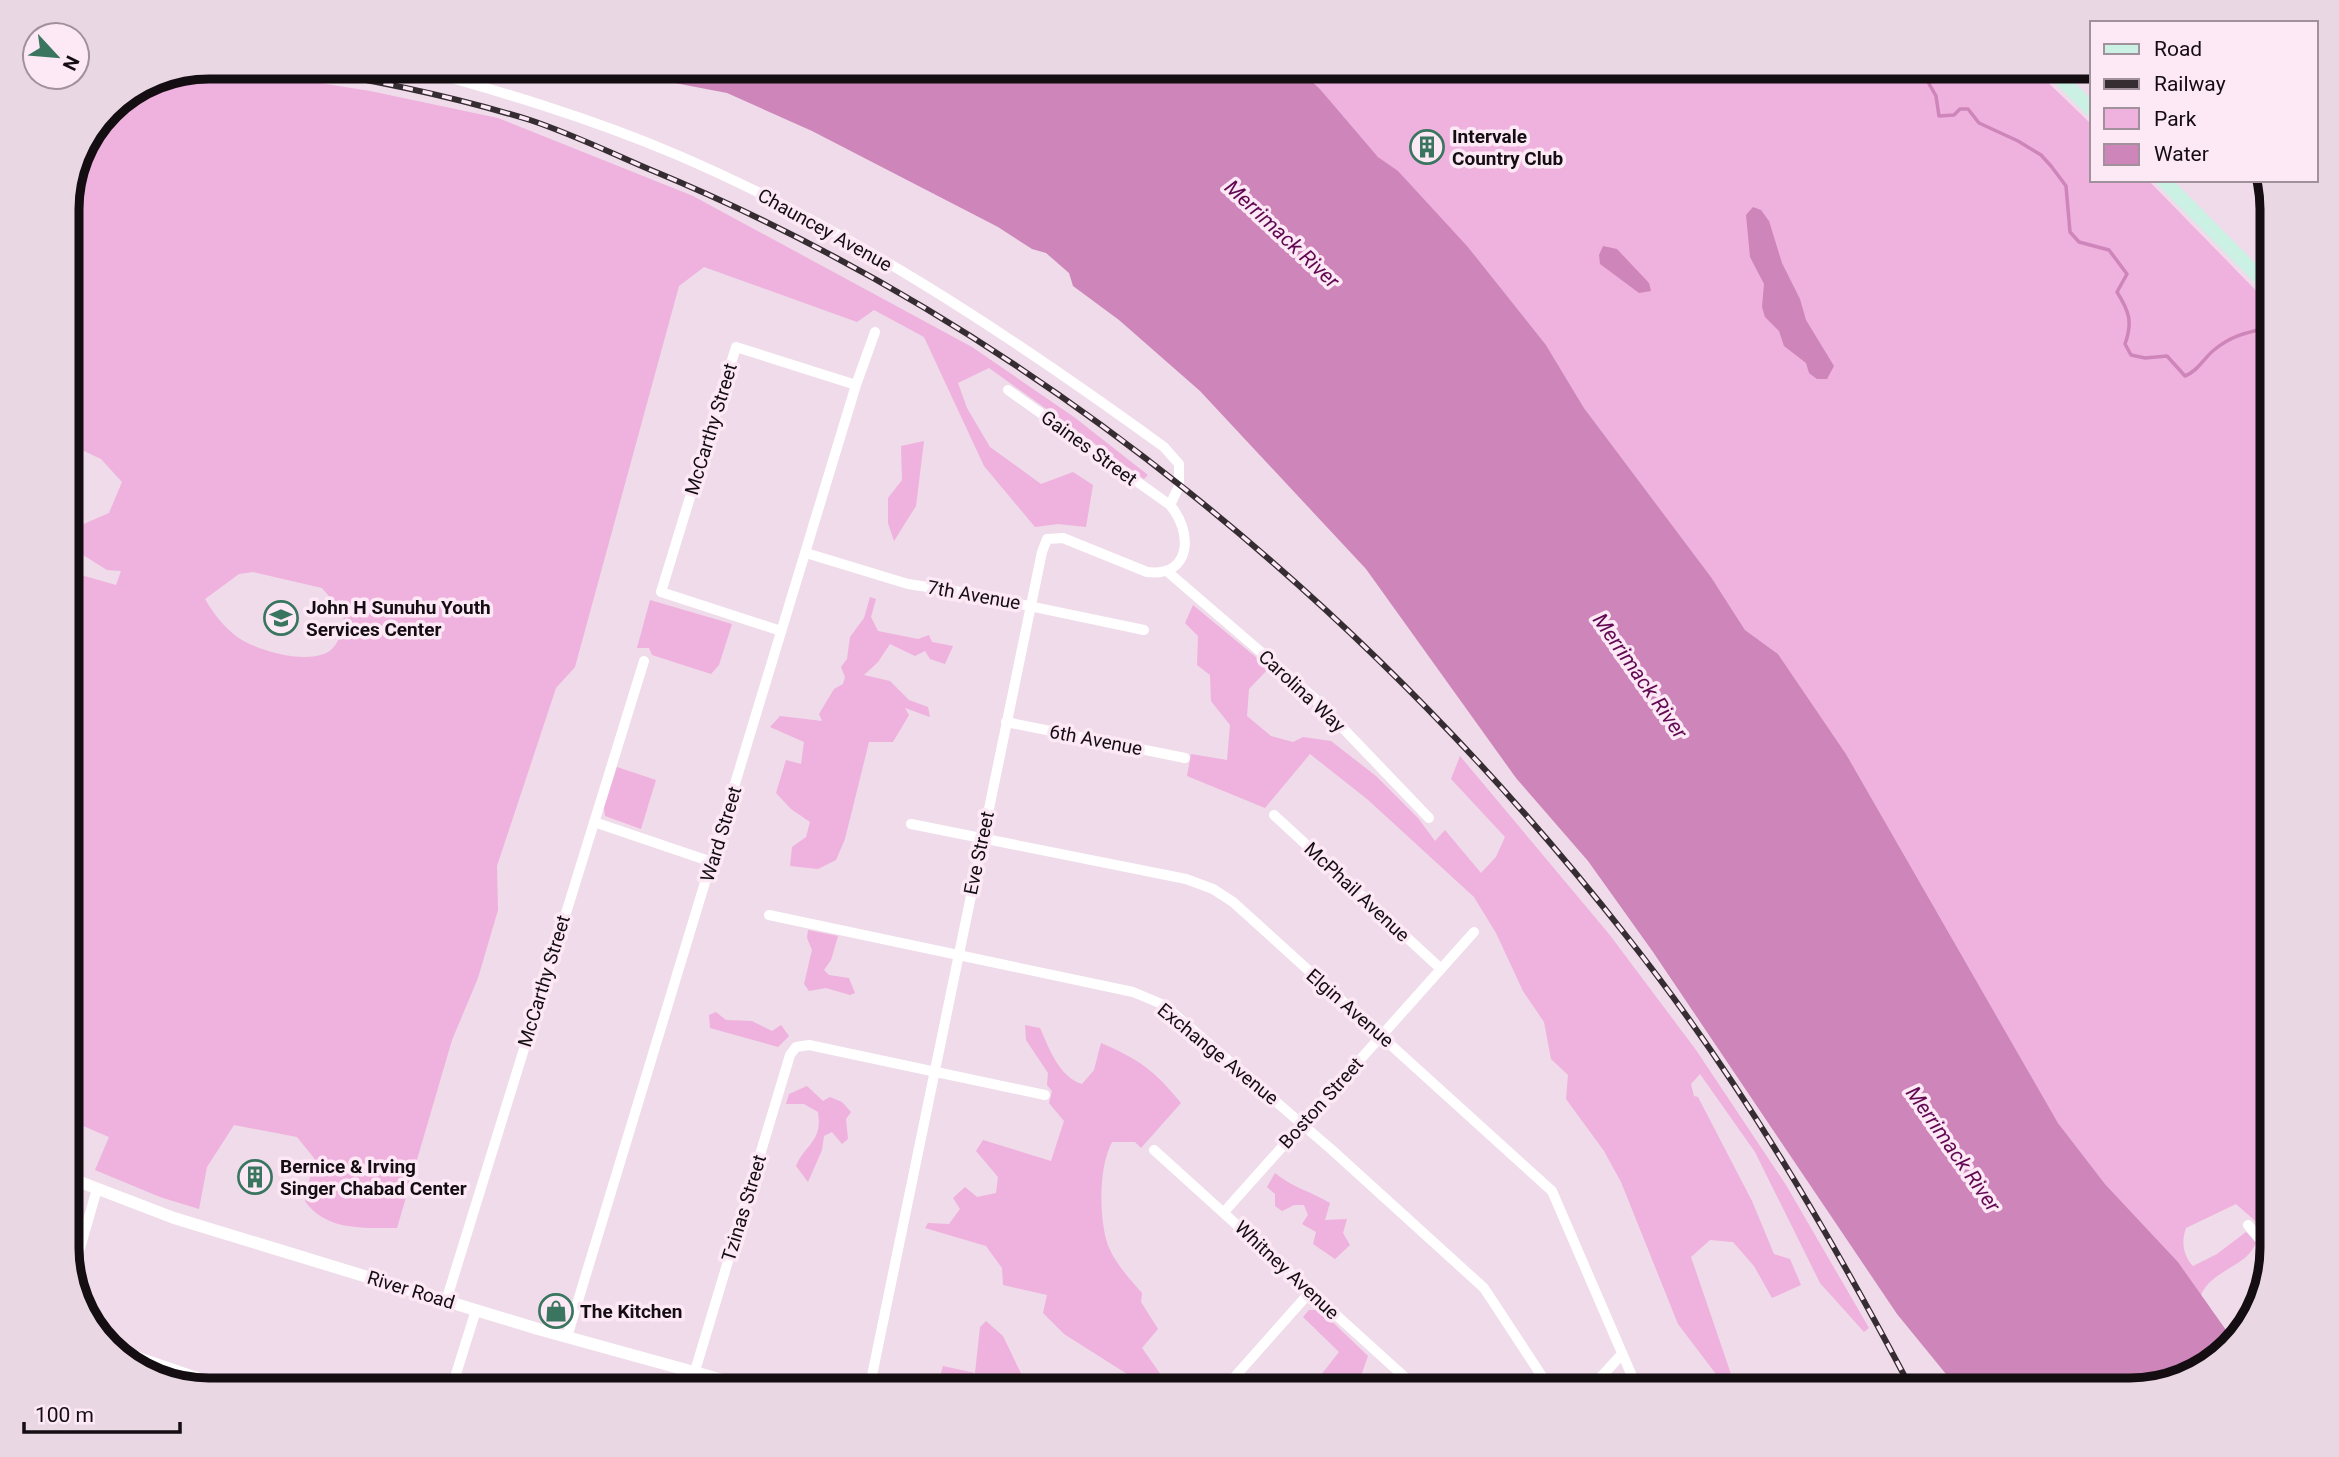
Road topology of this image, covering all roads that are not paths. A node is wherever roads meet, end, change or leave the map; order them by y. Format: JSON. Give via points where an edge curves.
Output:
{"nodes":[{"id":1,"x":455,"y":79,"type":"edge"},
{"id":2,"x":2061,"y":79,"type":"edge"},
{"id":3,"x":2090,"y":108,"type":"edge"},
{"id":4,"x":2165,"y":182,"type":"edge"},
{"id":5,"x":2260,"y":278,"type":"edge"},
{"id":6,"x":875,"y":332,"type":"dead end"},
{"id":7,"x":856,"y":385,"type":"junction"},
{"id":8,"x":1008,"y":390,"type":"dead end"},
{"id":9,"x":1170,"y":505,"type":"junction"},
{"id":10,"x":806,"y":553,"type":"junction"},
{"id":11,"x":1168,"y":572,"type":"junction"},
{"id":12,"x":1030,"y":606,"type":"junction"},
{"id":13,"x":1144,"y":630,"type":"dead end"},
{"id":14,"x":781,"y":631,"type":"junction"},
{"id":15,"x":644,"y":661,"type":"dead end"},
{"id":16,"x":1006,"y":722,"type":"junction"},
{"id":17,"x":1185,"y":758,"type":"dead end"},
{"id":18,"x":1274,"y":815,"type":"dead end"},
{"id":19,"x":1429,"y":818,"type":"dead end"},
{"id":20,"x":594,"y":822,"type":"junction"},
{"id":21,"x":911,"y":824,"type":"dead end"},
{"id":22,"x":981,"y":839,"type":"junction"},
{"id":23,"x":712,"y":862,"type":"junction"},
{"id":24,"x":769,"y":915,"type":"dead end"},
{"id":25,"x":1474,"y":932,"type":"dead end"},
{"id":26,"x":957,"y":956,"type":"junction"},
{"id":27,"x":1441,"y":969,"type":"junction"},
{"id":28,"x":1382,"y":1035,"type":"junction"},
{"id":29,"x":934,"y":1072,"type":"junction"},
{"id":30,"x":1045,"y":1095,"type":"dead end"},
{"id":31,"x":1302,"y":1124,"type":"junction"},
{"id":32,"x":1154,"y":1150,"type":"dead end"},
{"id":33,"x":79,"y":1182,"type":"edge"},
{"id":34,"x":97,"y":1189,"type":"junction"},
{"id":35,"x":1224,"y":1212,"type":"junction"},
{"id":36,"x":2248,"y":1225,"type":"dead end"},
{"id":37,"x":2260,"y":1240,"type":"edge"},
{"id":38,"x":79,"y":1252,"type":"edge"},
{"id":39,"x":1310,"y":1292,"type":"junction"},
{"id":40,"x":446,"y":1301,"type":"junction"},
{"id":41,"x":476,"y":1310,"type":"junction"},
{"id":42,"x":567,"y":1337,"type":"junction"},
{"id":43,"x":1622,"y":1354,"type":"junction"},
{"id":44,"x":139,"y":1357,"type":"edge"},
{"id":45,"x":695,"y":1371,"type":"junction"},
{"id":46,"x":196,"y":1377,"type":"edge"},
{"id":47,"x":455,"y":1378,"type":"edge"},
{"id":48,"x":717,"y":1378,"type":"edge"},
{"id":49,"x":872,"y":1378,"type":"edge"},
{"id":50,"x":1235,"y":1378,"type":"edge"},
{"id":51,"x":1405,"y":1378,"type":"edge"},
{"id":52,"x":1542,"y":1378,"type":"edge"},
{"id":53,"x":1601,"y":1378,"type":"edge"},
{"id":54,"x":1632,"y":1378,"type":"edge"}],
"edges":[{"from":1,"to":9,"type":"street","name":"Chauncey Avenue","via":[[540,103],[643,141],[709,169],[847,241],[1026,351],[1164,447],[1179,464],[1179,486]]},
{"from":2,"to":3,"type":"main road"},
{"from":4,"to":5,"type":"main road"},
{"from":6,"to":7,"type":"street","name":"Ward Street"},
{"from":7,"to":10,"type":"street","name":"Ward Street"},
{"from":7,"to":14,"type":"street","name":"McCarthy Street","via":[[736,347],[661,592]]},
{"from":8,"to":9,"type":"street","name":"Gaines Street"},
{"from":9,"to":11,"type":"street","via":[[1180,522],[1185,550]]},
{"from":10,"to":12,"type":"street","name":"7th Avenue","via":[[908,584]]},
{"from":10,"to":14,"type":"street","name":"Ward Street"},
{"from":11,"to":12,"type":"street","name":"Eve Street","via":[[1147,572],[1063,538],[1047,539]]},
{"from":11,"to":19,"type":"street","name":"Carolina Way","via":[[1313,697]]},
{"from":12,"to":13,"type":"street","name":"7th Avenue"},
{"from":12,"to":16,"type":"street","name":"Eve Street"},
{"from":14,"to":23,"type":"street","name":"Ward Street"},
{"from":15,"to":20,"type":"street","name":"McCarthy Street"},
{"from":16,"to":17,"type":"street","name":"6th Avenue"},
{"from":16,"to":22,"type":"street","name":"Eve Street"},
{"from":18,"to":27,"type":"street","name":"McPhail Avenue"},
{"from":20,"to":23,"type":"street"},
{"from":20,"to":40,"type":"street","name":"McCarthy Street"},
{"from":21,"to":22,"type":"street","name":"Elgin Avenue"},
{"from":22,"to":26,"type":"street","name":"Eve Street"},
{"from":22,"to":28,"type":"street","name":"Elgin Avenue","via":[[1186,879],[1213,889]]},
{"from":23,"to":42,"type":"street","name":"Ward Street"},
{"from":24,"to":26,"type":"street","name":"Exchange Avenue"},
{"from":25,"to":27,"type":"street","name":"Boston Street"},
{"from":26,"to":29,"type":"street","name":"Eve Street"},
{"from":26,"to":31,"type":"street","name":"Exchange Avenue","via":[[1133,992],[1164,1005]]},
{"from":27,"to":28,"type":"street","name":"Boston Street"},
{"from":28,"to":31,"type":"street","name":"Boston Street"},
{"from":28,"to":43,"type":"street","name":"Elgin Avenue","via":[[1552,1191]]},
{"from":29,"to":30,"type":"street"},
{"from":29,"to":45,"type":"street","name":"Tzinas Street","via":[[809,1045],[796,1047]]},
{"from":29,"to":49,"type":"street","name":"Eve Street"},
{"from":31,"to":35,"type":"street","name":"Boston Street"},
{"from":31,"to":52,"type":"street","name":"Exchange Avenue","via":[[1484,1288]]},
{"from":32,"to":35,"type":"street","name":"Whitney Avenue"},
{"from":33,"to":34,"type":"street","name":"River Road"},
{"from":34,"to":38,"type":"street"},
{"from":34,"to":40,"type":"street","name":"River Road","via":[[165,1215]]},
{"from":35,"to":39,"type":"street","name":"Whitney Avenue"},
{"from":36,"to":37,"type":"street"},
{"from":39,"to":50,"type":"street"},
{"from":39,"to":51,"type":"street","name":"Whitney Avenue"},
{"from":40,"to":41,"type":"street","name":"River Road"},
{"from":41,"to":42,"type":"street","name":"River Road"},
{"from":41,"to":47,"type":"street"},
{"from":42,"to":45,"type":"street","name":"River Road"},
{"from":43,"to":53,"type":"street"},
{"from":43,"to":54,"type":"street","name":"Elgin Avenue"},
{"from":44,"to":46,"type":"street"},
{"from":45,"to":48,"type":"street","name":"River Road"}]}
